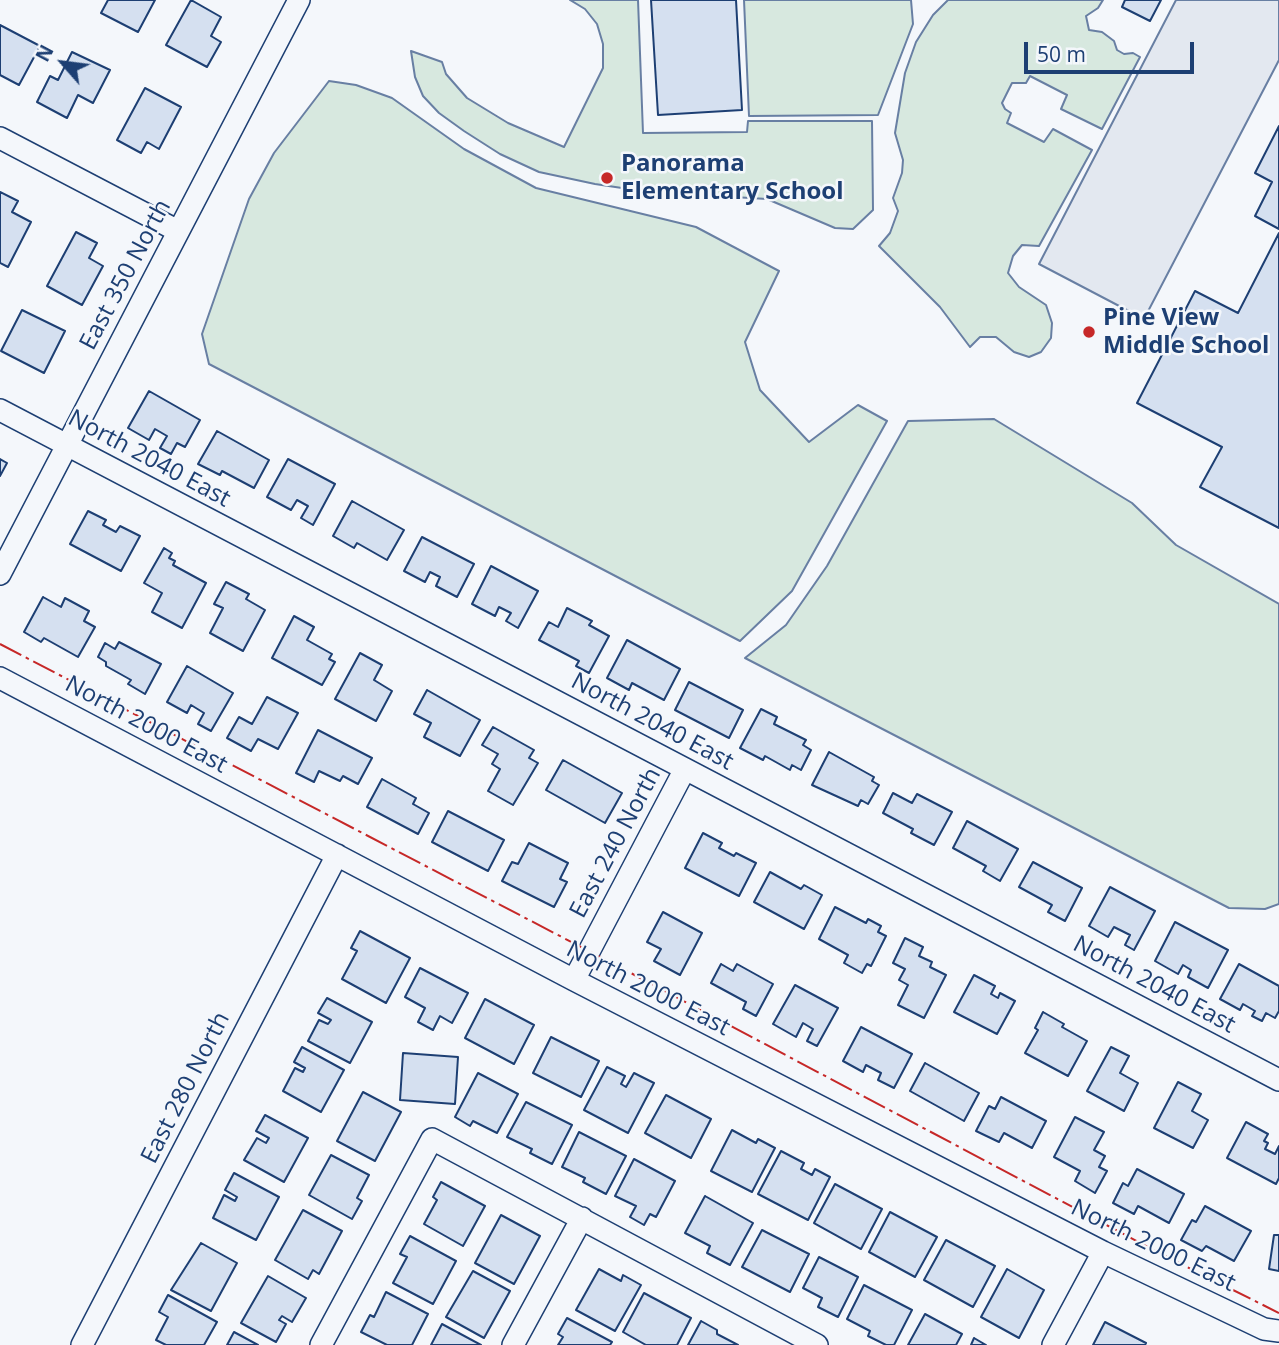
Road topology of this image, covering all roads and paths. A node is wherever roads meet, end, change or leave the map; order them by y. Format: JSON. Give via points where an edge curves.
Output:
{"nodes":[{"id":1,"x":296,"y":1,"type":"edge"},
{"id":2,"x":0,"y":138,"type":"edge"},
{"id":3,"x":178,"y":232,"type":"junction"},
{"id":4,"x":0,"y":410,"type":"edge"},
{"id":5,"x":67,"y":445,"type":"junction"},
{"id":6,"x":0,"y":574,"type":"edge"},
{"id":7,"x":0,"y":678,"type":"edge"},
{"id":8,"x":685,"y":769,"type":"junction"},
{"id":9,"x":337,"y":855,"type":"junction"},
{"id":10,"x":574,"y":980,"type":"junction"},
{"id":11,"x":1279,"y":1080,"type":"edge"},
{"id":12,"x":582,"y":1218,"type":"junction"},
{"id":13,"x":1103,"y":1252,"type":"junction"},
{"id":14,"x":1279,"y":1331,"type":"edge"},
{"id":15,"x":82,"y":1345,"type":"edge"},
{"id":16,"x":321,"y":1345,"type":"edge"},
{"id":17,"x":513,"y":1345,"type":"edge"},
{"id":18,"x":817,"y":1345,"type":"edge"},
{"id":19,"x":1054,"y":1345,"type":"edge"}],
"edges":[{"from":1,"to":3,"type":"street","name":"East 350 North"},
{"from":2,"to":3,"type":"street"},
{"from":3,"to":5,"type":"street","name":"East 350 North"},
{"from":4,"to":5,"type":"street","name":"North 2040 East"},
{"from":5,"to":6,"type":"street","name":"East 350 North"},
{"from":5,"to":8,"type":"street","name":"North 2040 East"},
{"from":7,"to":9,"type":"street","name":"North 2000 East"},
{"from":8,"to":10,"type":"street","name":"East 240 North"},
{"from":8,"to":11,"type":"street","name":"North 2040 East"},
{"from":9,"to":10,"type":"street","name":"North 2000 East"},
{"from":9,"to":15,"type":"street","name":"East 280 North"},
{"from":10,"to":13,"type":"street","name":"North 2000 East"},
{"from":12,"to":16,"type":"street","via":[[432,1139]]},
{"from":12,"to":17,"type":"street"},
{"from":12,"to":18,"type":"street"},
{"from":13,"to":14,"type":"street","name":"North 2000 East","via":[[1264,1329]]},
{"from":13,"to":19,"type":"street"}]}
